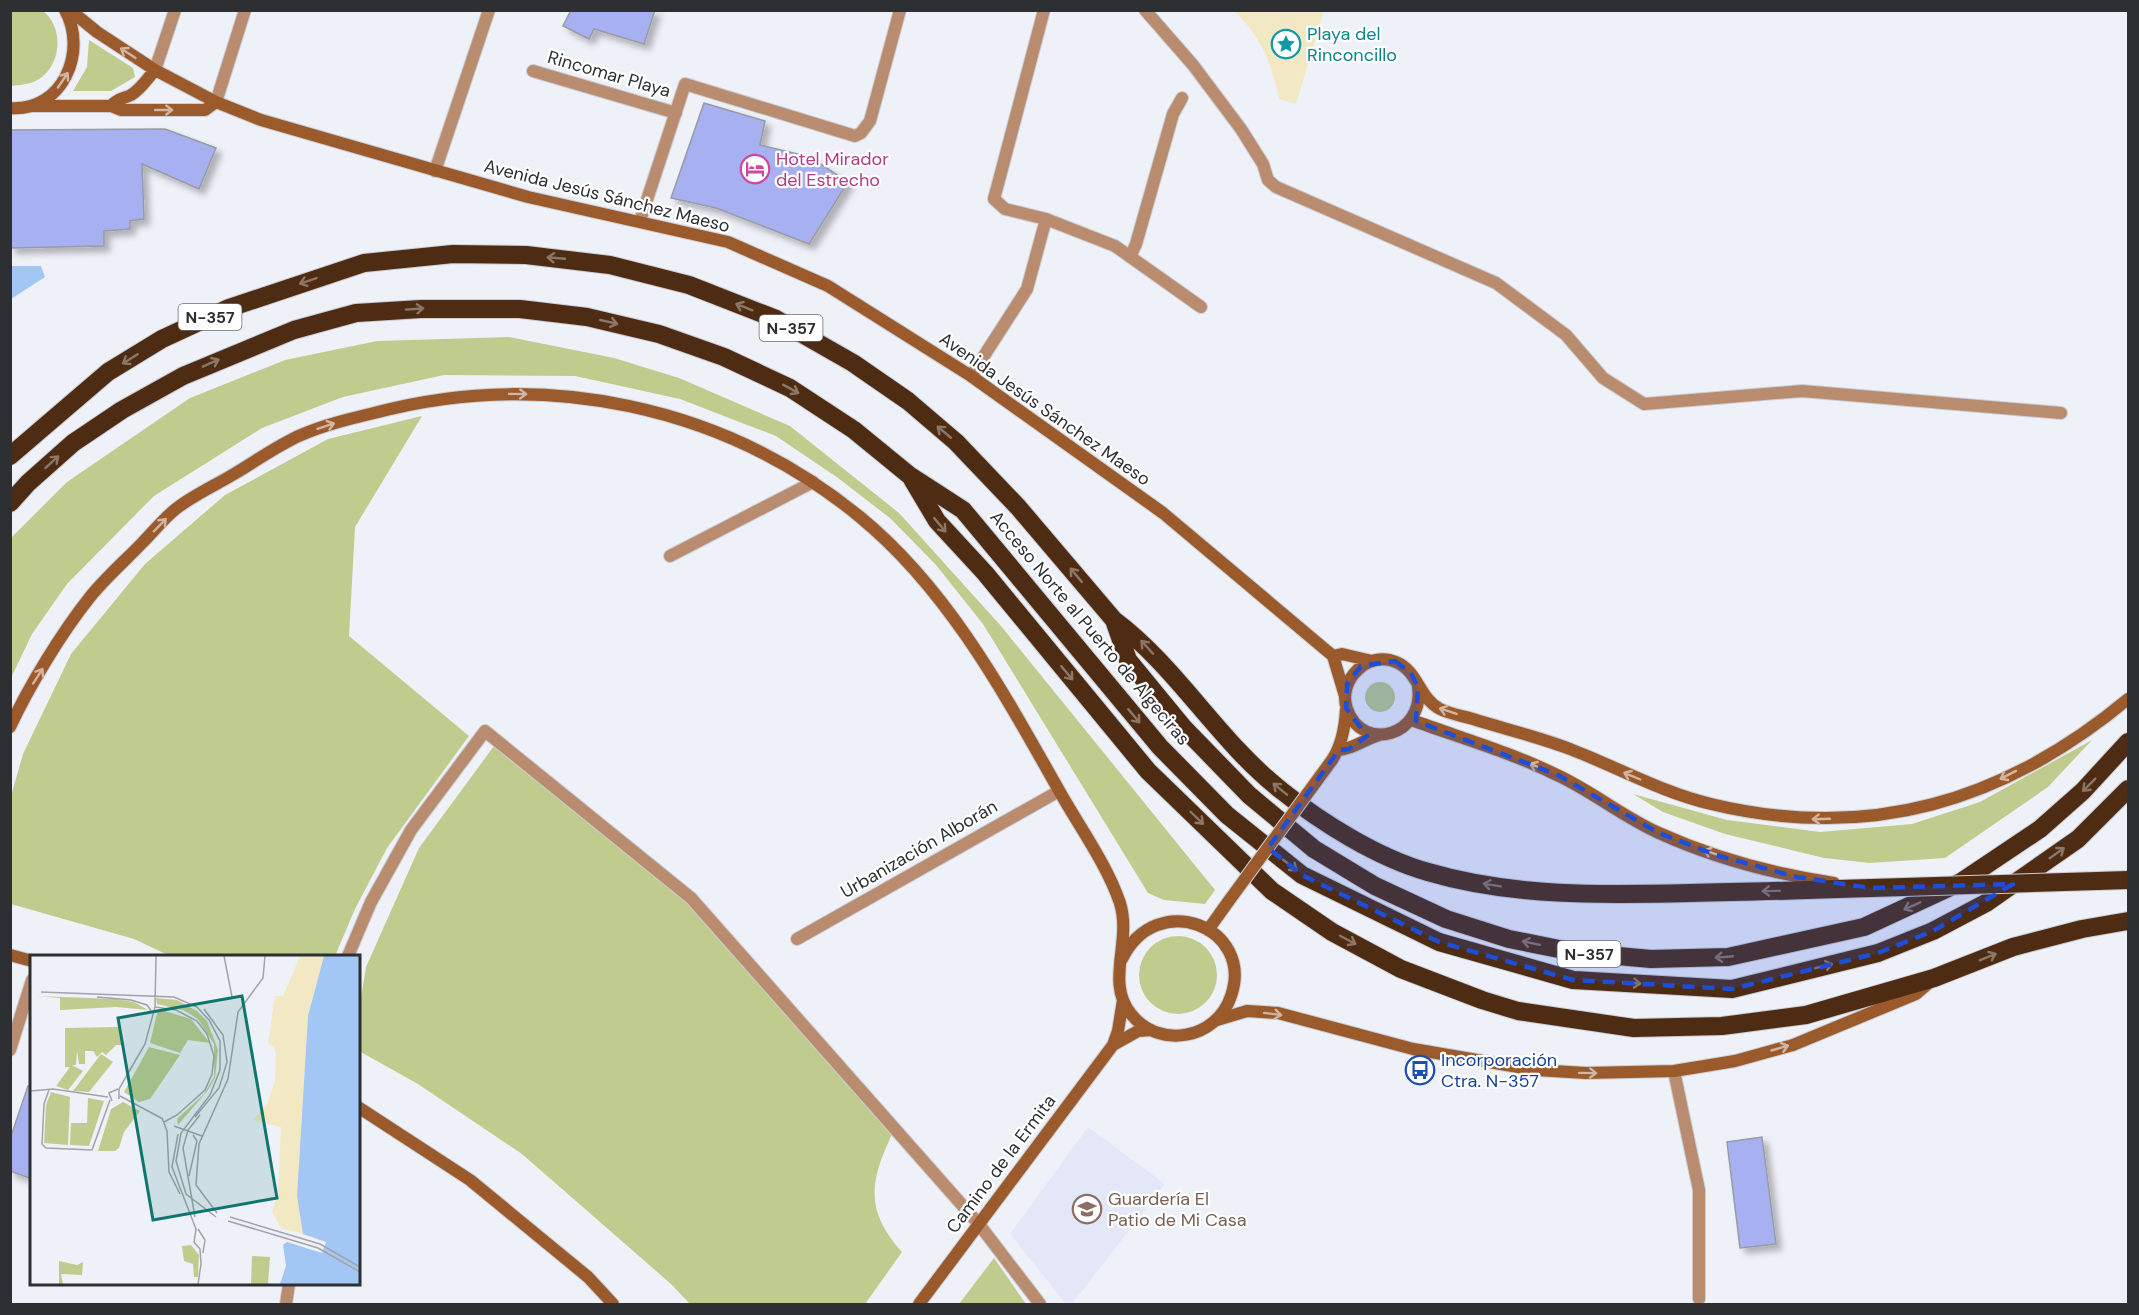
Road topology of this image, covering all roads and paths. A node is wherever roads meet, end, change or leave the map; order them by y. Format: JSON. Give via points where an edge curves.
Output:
{"nodes":[{"id":1,"x":65,"y":10,"type":"edge"},
{"id":2,"x":70,"y":10,"type":"edge"},
{"id":3,"x":175,"y":10,"type":"edge"},
{"id":4,"x":245,"y":10,"type":"edge"},
{"id":5,"x":489,"y":10,"type":"edge"},
{"id":6,"x":900,"y":10,"type":"edge"},
{"id":7,"x":1044,"y":10,"type":"edge"},
{"id":8,"x":1145,"y":10,"type":"edge"},
{"id":9,"x":154,"y":70,"type":"junction"},
{"id":10,"x":533,"y":70,"type":"dead end"},
{"id":11,"x":1182,"y":98,"type":"dead end"},
{"id":12,"x":216,"y":102,"type":"junction"},
{"id":13,"x":30,"y":106,"type":"junction"},
{"id":14,"x":111,"y":106,"type":"junction"},
{"id":15,"x":10,"y":108,"type":"edge"},
{"id":16,"x":676,"y":113,"type":"junction"},
{"id":17,"x":435,"y":171,"type":"junction"},
{"id":18,"x":1046,"y":219,"type":"junction"},
{"id":19,"x":640,"y":221,"type":"junction"},
{"id":20,"x":1130,"y":257,"type":"junction"},
{"id":21,"x":1201,"y":307,"type":"dead end"},
{"id":22,"x":971,"y":376,"type":"junction"},
{"id":23,"x":2061,"y":413,"type":"dead end"},
{"id":24,"x":10,"y":456,"type":"edge"},
{"id":25,"x":909,"y":475,"type":"junction"},
{"id":26,"x":813,"y":482,"type":"junction"},
{"id":27,"x":10,"y":503,"type":"edge"},
{"id":28,"x":670,"y":556,"type":"dead end"},
{"id":29,"x":1114,"y":620,"type":"junction"},
{"id":30,"x":1333,"y":656,"type":"junction"},
{"id":31,"x":1372,"y":661,"type":"junction"},
{"id":32,"x":1419,"y":687,"type":"junction"},
{"id":33,"x":2128,"y":699,"type":"edge"},
{"id":34,"x":1346,"y":702,"type":"junction"},
{"id":35,"x":1412,"y":720,"type":"junction"},
{"id":36,"x":10,"y":727,"type":"edge"},
{"id":37,"x":1381,"y":735,"type":"junction"},
{"id":38,"x":2128,"y":742,"type":"edge"},
{"id":39,"x":1339,"y":750,"type":"junction"},
{"id":40,"x":2128,"y":789,"type":"edge"},
{"id":41,"x":1059,"y":791,"type":"junction"},
{"id":42,"x":2128,"y":880,"type":"edge"},
{"id":43,"x":1871,"y":888,"type":"junction"},
{"id":44,"x":2128,"y":921,"type":"edge"},
{"id":45,"x":1208,"y":930,"type":"junction"},
{"id":46,"x":797,"y":939,"type":"dead end"},
{"id":47,"x":10,"y":955,"type":"edge"},
{"id":48,"x":349,"y":955,"type":"edge"},
{"id":49,"x":1122,"y":959,"type":"junction"},
{"id":50,"x":30,"y":960,"type":"edge"},
{"id":51,"x":1934,"y":978,"type":"junction"},
{"id":52,"x":30,"y":986,"type":"edge"},
{"id":53,"x":1123,"y":1000,"type":"junction"},
{"id":54,"x":1216,"y":1020,"type":"junction"},
{"id":55,"x":1151,"y":1030,"type":"junction"},
{"id":56,"x":1113,"y":1046,"type":"junction"},
{"id":57,"x":10,"y":1050,"type":"edge"},
{"id":58,"x":1674,"y":1071,"type":"junction"},
{"id":59,"x":360,"y":1108,"type":"edge"},
{"id":60,"x":978,"y":1223,"type":"junction"},
{"id":61,"x":289,"y":1285,"type":"edge"},
{"id":62,"x":1699,"y":1299,"type":"dead end"},
{"id":63,"x":286,"y":1305,"type":"edge"},
{"id":64,"x":613,"y":1305,"type":"edge"},
{"id":65,"x":919,"y":1305,"type":"edge"},
{"id":66,"x":1040,"y":1305,"type":"edge"}],
"edges":[{"from":13,"to":1,"type":"street","one_way":true,"via":[[56,91],[72,65],[74,34]]},
{"from":9,"to":2,"type":"street","name":"Avenida Jesús Sánchez Maeso","one_way":true,"via":[[97,33]]},
{"from":3,"to":9,"type":"street"},
{"from":4,"to":12,"type":"street"},
{"from":5,"to":17,"type":"street"},
{"from":6,"to":16,"type":"street","via":[[867,127],[855,136],[685,84]]},
{"from":7,"to":18,"type":"street","via":[[994,193],[996,202],[1005,209]]},
{"from":8,"to":23,"type":"street","via":[[1241,129],[1263,164],[1268,180],[1276,187],[1496,283],[1566,335],[1603,378],[1644,404],[1802,392]]},
{"from":9,"to":12,"type":"street","name":"Avenida Jesús Sánchez Maeso"},
{"from":9,"to":14,"type":"street","via":[[139,88]]},
{"from":10,"to":16,"type":"street","name":"Rincomar Playa"},
{"from":11,"to":20,"type":"street","via":[[1173,114]]},
{"from":14,"to":12,"type":"street","one_way":true,"via":[[121,111],[205,110]]},
{"from":12,"to":17,"type":"street","name":"Avenida Jesús Sánchez Maeso","via":[[261,120]]},
{"from":13,"to":14,"type":"street"},
{"from":13,"to":15,"type":"street"},
{"from":16,"to":19,"type":"street"},
{"from":17,"to":19,"type":"street","name":"Avenida Jesús Sánchez Maeso","via":[[528,197]]},
{"from":18,"to":20,"type":"street","via":[[1100,239]]},
{"from":18,"to":22,"type":"street","via":[[1027,289]]},
{"from":19,"to":22,"type":"street","name":"Avenida Jesús Sánchez Maeso","via":[[728,242],[828,286]]},
{"from":20,"to":21,"type":"street"},
{"from":22,"to":30,"type":"street","name":"Avenida Jesús Sánchez Maeso","via":[[1163,513]]},
{"from":29,"to":24,"type":"highway","name":"Acceso Norte al Puerto de Algeciras","number":"N-357","one_way":true,"via":[[1018,507],[956,442],[908,401],[853,363],[776,319],[689,285],[564,258],[453,254],[364,263],[229,308],[162,339],[108,372]]},
{"from":27,"to":25,"type":"highway","name":"Acceso Norte al Puerto de Algeciras","number":"N-357","one_way":true,"via":[[73,443],[183,376],[294,330],[356,313],[421,309],[520,309],[587,317],[659,334],[724,357],[790,388],[854,430]]},
{"from":25,"to":40,"type":"highway","name":"Acceso Norte al Puerto de Algeciras","number":"N-357","one_way":true,"via":[[963,510],[1160,747],[1227,815],[1302,875],[1439,942],[1573,980],[1732,989],[1878,953],[1933,931],[1986,903],[2078,839]]},
{"from":25,"to":51,"type":"highway","one_way":true,"via":[[937,521],[985,573],[1148,771],[1272,891],[1332,932],[1401,969],[1518,1011],[1634,1028],[1722,1026],[1806,1015]]},
{"from":26,"to":28,"type":"street"},
{"from":36,"to":26,"type":"street","one_way":true,"via":[[24,698],[91,596],[176,508],[298,436],[327,425],[423,400],[493,393],[562,395],[614,402],[698,426],[750,447]]},
{"from":26,"to":41,"type":"street","via":[[902,553],[938,595]]},
{"from":38,"to":29,"type":"highway","name":"Acceso Norte al Puerto de Algeciras","number":"N-357","one_way":true,"via":[[2083,791],[2040,829],[1962,882],[1864,927],[1728,957],[1651,959],[1574,952],[1509,939],[1446,919],[1375,886],[1314,849],[1249,795],[1183,727],[1128,660]]},
{"from":43,"to":29,"type":"highway","one_way":true,"via":[[1603,895],[1531,891],[1426,872],[1327,823],[1282,792],[1243,758],[1141,640]]},
{"from":30,"to":31,"type":"street","via":[[1342,654]]},
{"from":30,"to":34,"type":"street"},
{"from":31,"to":32,"type":"street","via":[[1395,661],[1412,673]]},
{"from":31,"to":34,"type":"street","via":[[1353,674]]},
{"from":33,"to":32,"type":"street","one_way":true,"via":[[2095,727],[2044,756],[1946,802],[1864,818],[1806,820],[1712,804],[1670,792],[1570,749],[1442,711],[1424,697]]},
{"from":32,"to":35,"type":"street","via":[[1418,710]]},
{"from":34,"to":37,"type":"street","via":[[1359,727]]},
{"from":34,"to":39,"type":"street"},
{"from":35,"to":37,"type":"street","via":[[1403,728]]},
{"from":43,"to":35,"type":"street","one_way":true,"via":[[1797,878],[1716,855],[1659,833],[1558,775]]},
{"from":37,"to":39,"type":"street"},
{"from":39,"to":45,"type":"street","bridge":true},
{"from":41,"to":46,"type":"street","name":"Urbanización Alborán"},
{"from":41,"to":49,"type":"street","via":[[1109,878],[1121,907],[1125,933]]},
{"from":42,"to":43,"type":"highway","bridge":true},
{"from":51,"to":44,"type":"highway","one_way":true,"via":[[2013,946]]},
{"from":45,"to":49,"type":"street","via":[[1189,921],[1161,921],[1137,935]]},
{"from":45,"to":54,"type":"street","via":[[1223,944],[1234,969],[1231,997]]},
{"from":47,"to":50,"type":"street"},
{"from":48,"to":60,"type":"street","via":[[371,902],[411,830],[485,731],[691,898]]},
{"from":49,"to":53,"type":"street","via":[[1118,972]]},
{"from":58,"to":51,"type":"street","one_way":true,"via":[[1736,1061],[1793,1045],[1916,994]]},
{"from":52,"to":57,"type":"street"},
{"from":53,"to":55,"type":"street","via":[[1134,1018]]},
{"from":53,"to":56,"type":"street","name":"Camino de la Ermita"},
{"from":54,"to":55,"type":"street","via":[[1185,1035],[1164,1035]]},
{"from":54,"to":58,"type":"street","one_way":true,"via":[[1247,1011],[1278,1013],[1413,1049],[1536,1070]]},
{"from":55,"to":56,"type":"street","name":"Camino de la Ermita","via":[[1138,1031]]},
{"from":56,"to":60,"type":"street","name":"Camino de la Ermita"},
{"from":58,"to":62,"type":"street","via":[[1699,1190]]},
{"from":59,"to":64,"type":"street","via":[[470,1180],[588,1277]]},
{"from":60,"to":65,"type":"street","name":"Camino de la Ermita"},
{"from":60,"to":66,"type":"street"},
{"from":61,"to":63,"type":"street"}]}
